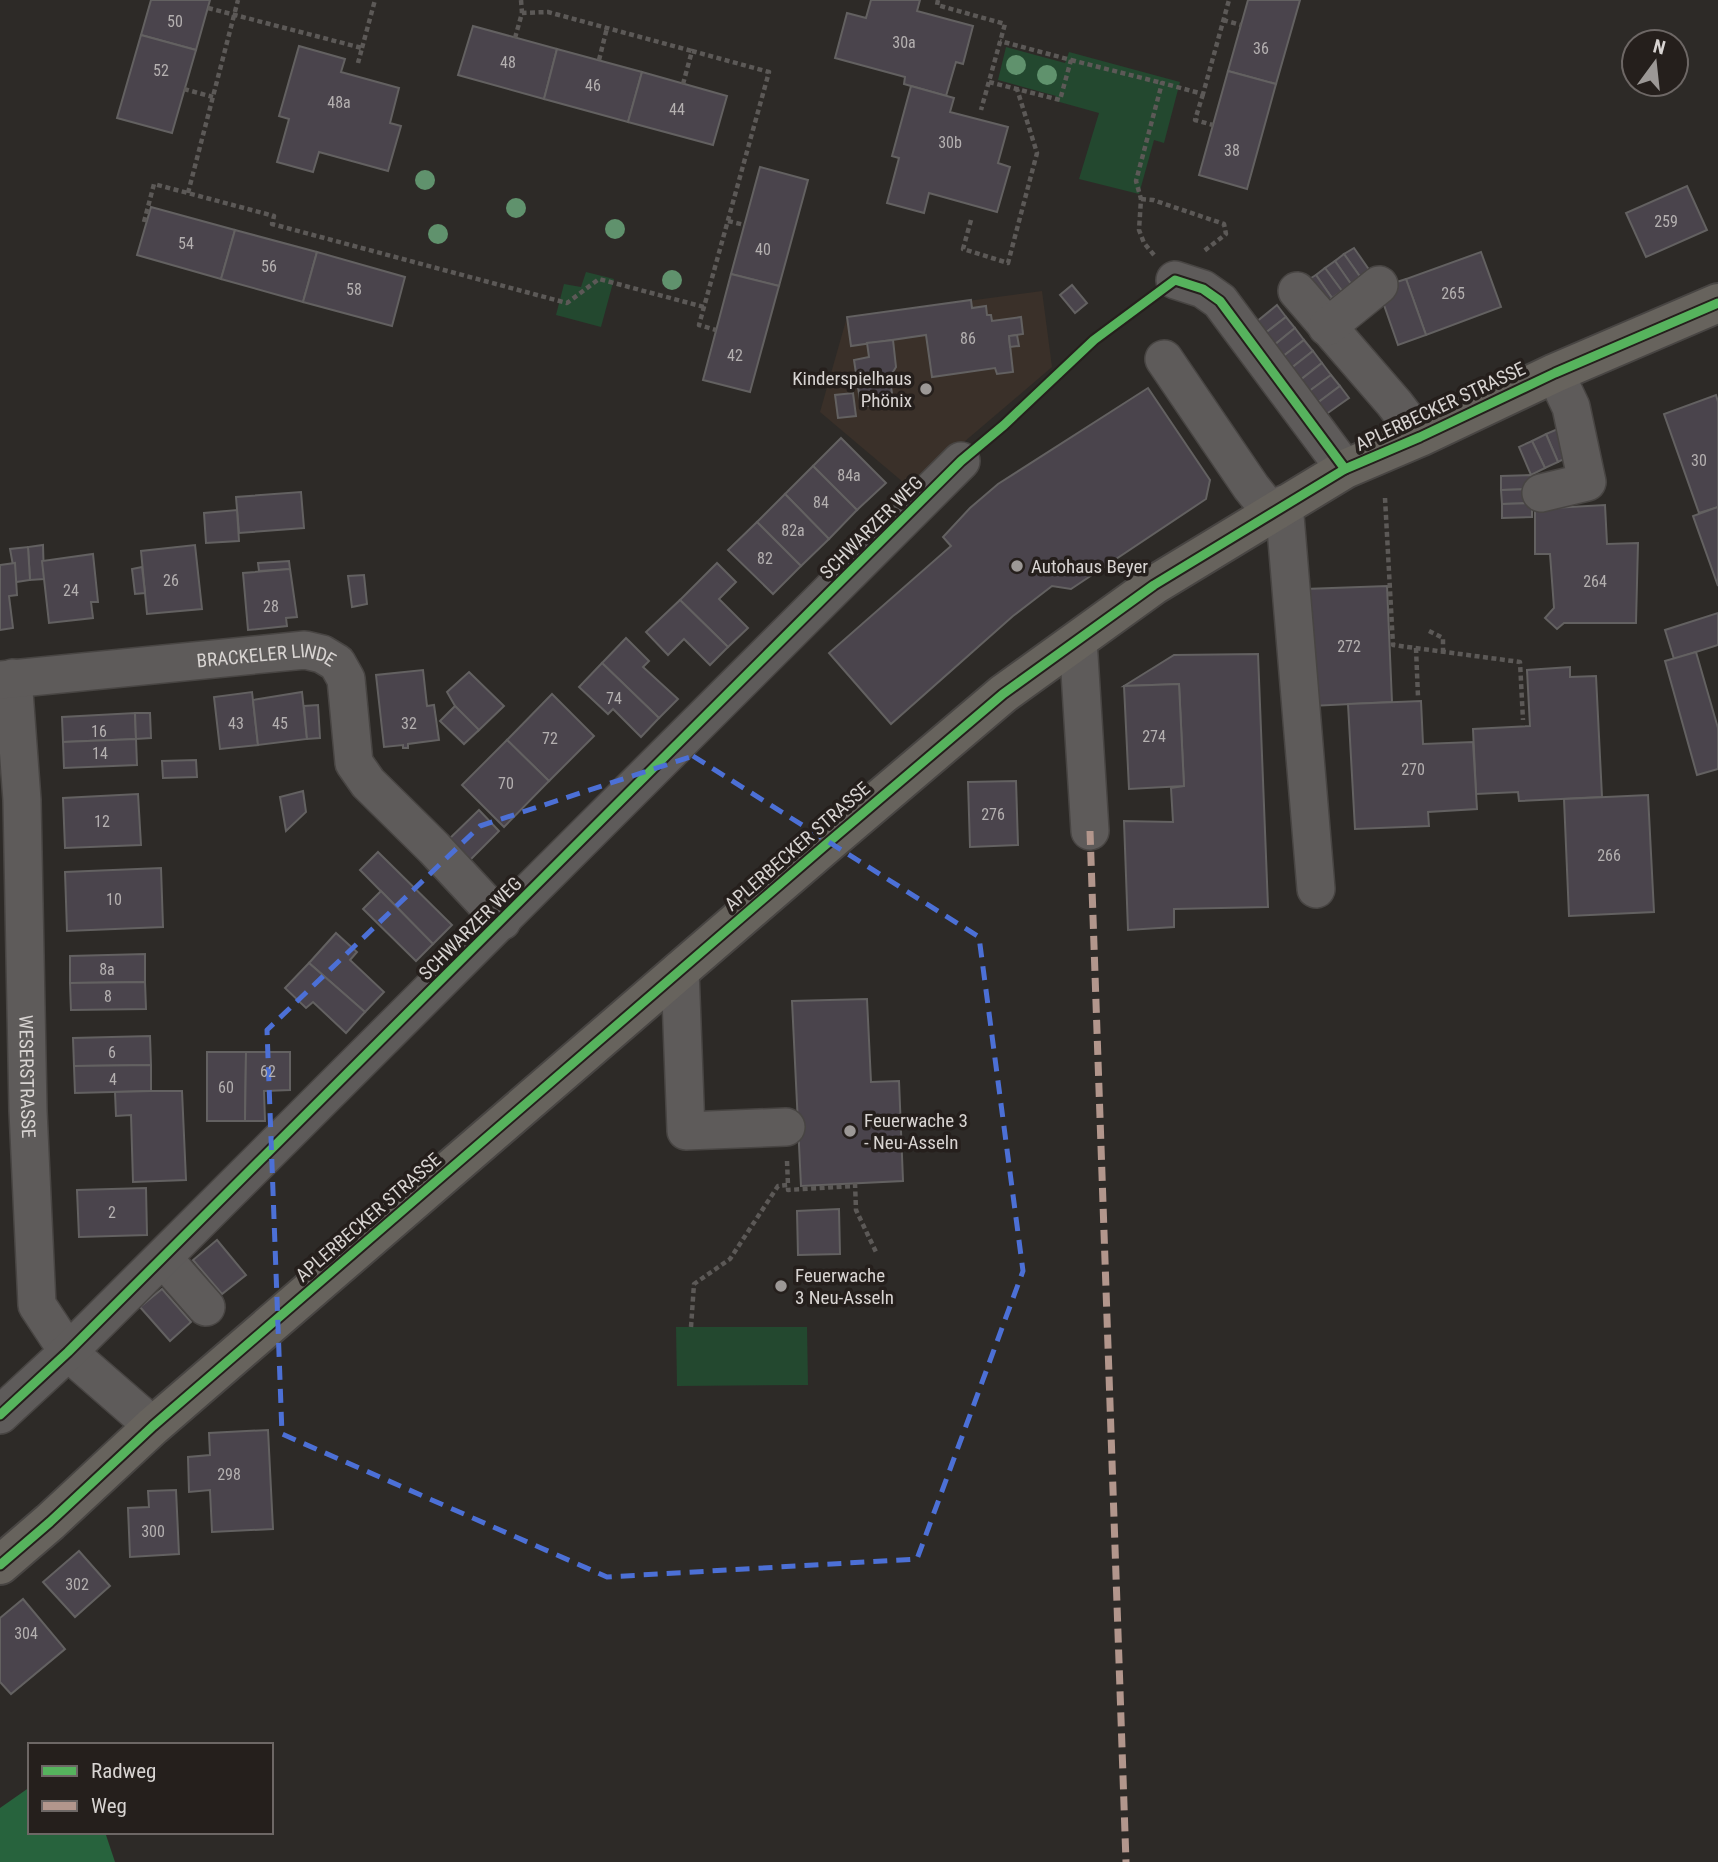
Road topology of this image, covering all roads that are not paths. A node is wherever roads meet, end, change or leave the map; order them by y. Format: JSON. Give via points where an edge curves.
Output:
{"nodes":[{"id":1,"x":1175,"y":280,"type":"road end"},
{"id":2,"x":1379,"y":285,"type":"dead end"},
{"id":3,"x":1297,"y":291,"type":"dead end"},
{"id":4,"x":1718,"y":303,"type":"edge"},
{"id":5,"x":1327,"y":327,"type":"junction"},
{"id":6,"x":1164,"y":359,"type":"dead end"},
{"id":7,"x":1555,"y":373,"type":"junction"},
{"id":8,"x":1420,"y":437,"type":"junction"},
{"id":9,"x":961,"y":461,"type":"dead end"},
{"id":10,"x":1345,"y":469,"type":"junction"},
{"id":11,"x":1541,"y":493,"type":"dead end"},
{"id":12,"x":1277,"y":508,"type":"junction"},
{"id":13,"x":1078,"y":640,"type":"junction"},
{"id":14,"x":7,"y":679,"type":"edge"},
{"id":15,"x":1090,"y":831,"type":"dead end"},
{"id":16,"x":1316,"y":889,"type":"dead end"},
{"id":17,"x":502,"y":921,"type":"junction"},
{"id":18,"x":680,"y":970,"type":"junction"},
{"id":19,"x":786,"y":1127,"type":"dead end"},
{"id":20,"x":163,"y":1258,"type":"junction"},
{"id":21,"x":206,"y":1307,"type":"dead end"},
{"id":22,"x":68,"y":1352,"type":"junction"},
{"id":23,"x":0,"y":1415,"type":"edge"},
{"id":24,"x":153,"y":1426,"type":"junction"},
{"id":25,"x":0,"y":1565,"type":"edge"}],
"edges":[{"from":1,"to":10,"type":"street","via":[[1203,289],[1220,301]]},
{"from":2,"to":5,"type":"street"},
{"from":3,"to":5,"type":"street"},
{"from":4,"to":7,"type":"main road","name":"APLERBECKER STRASSE"},
{"from":5,"to":8,"type":"street"},
{"from":6,"to":12,"type":"street","via":[[1246,481]]},
{"from":7,"to":8,"type":"main road","name":"APLERBECKER STRASSE"},
{"from":7,"to":11,"type":"street","via":[[1571,407],[1587,482]]},
{"from":8,"to":10,"type":"main road","name":"APLERBECKER STRASSE"},
{"from":9,"to":17,"type":"street","name":"SCHWARZER WEG"},
{"from":10,"to":12,"type":"main road","name":"APLERBECKER STRASSE"},
{"from":12,"to":13,"type":"main road","name":"APLERBECKER STRASSE","via":[[1154,585]]},
{"from":12,"to":16,"type":"street"},
{"from":13,"to":15,"type":"street"},
{"from":13,"to":18,"type":"main road","name":"APLERBECKER STRASSE","via":[[1003,694]]},
{"from":14,"to":17,"type":"street","name":"BRACKELER LINDE","via":[[305,650],[322,654],[337,663],[346,680],[354,762]]},
{"from":14,"to":22,"type":"street","name":"WESERSTRASSE","via":[[22,800],[37,1305]]},
{"from":17,"to":20,"type":"street","name":"SCHWARZER WEG"},
{"from":18,"to":19,"type":"street","via":[[686,1131]]},
{"from":18,"to":24,"type":"main road","name":"APLERBECKER STRASSE"},
{"from":20,"to":21,"type":"street"},
{"from":20,"to":22,"type":"street","name":"SCHWARZER WEG"},
{"from":22,"to":23,"type":"street","name":"SCHWARZER WEG"},
{"from":22,"to":24,"type":"street","name":"WESERSTRASSE"},
{"from":24,"to":25,"type":"main road","name":"APLERBECKER STRASSE"}]}
